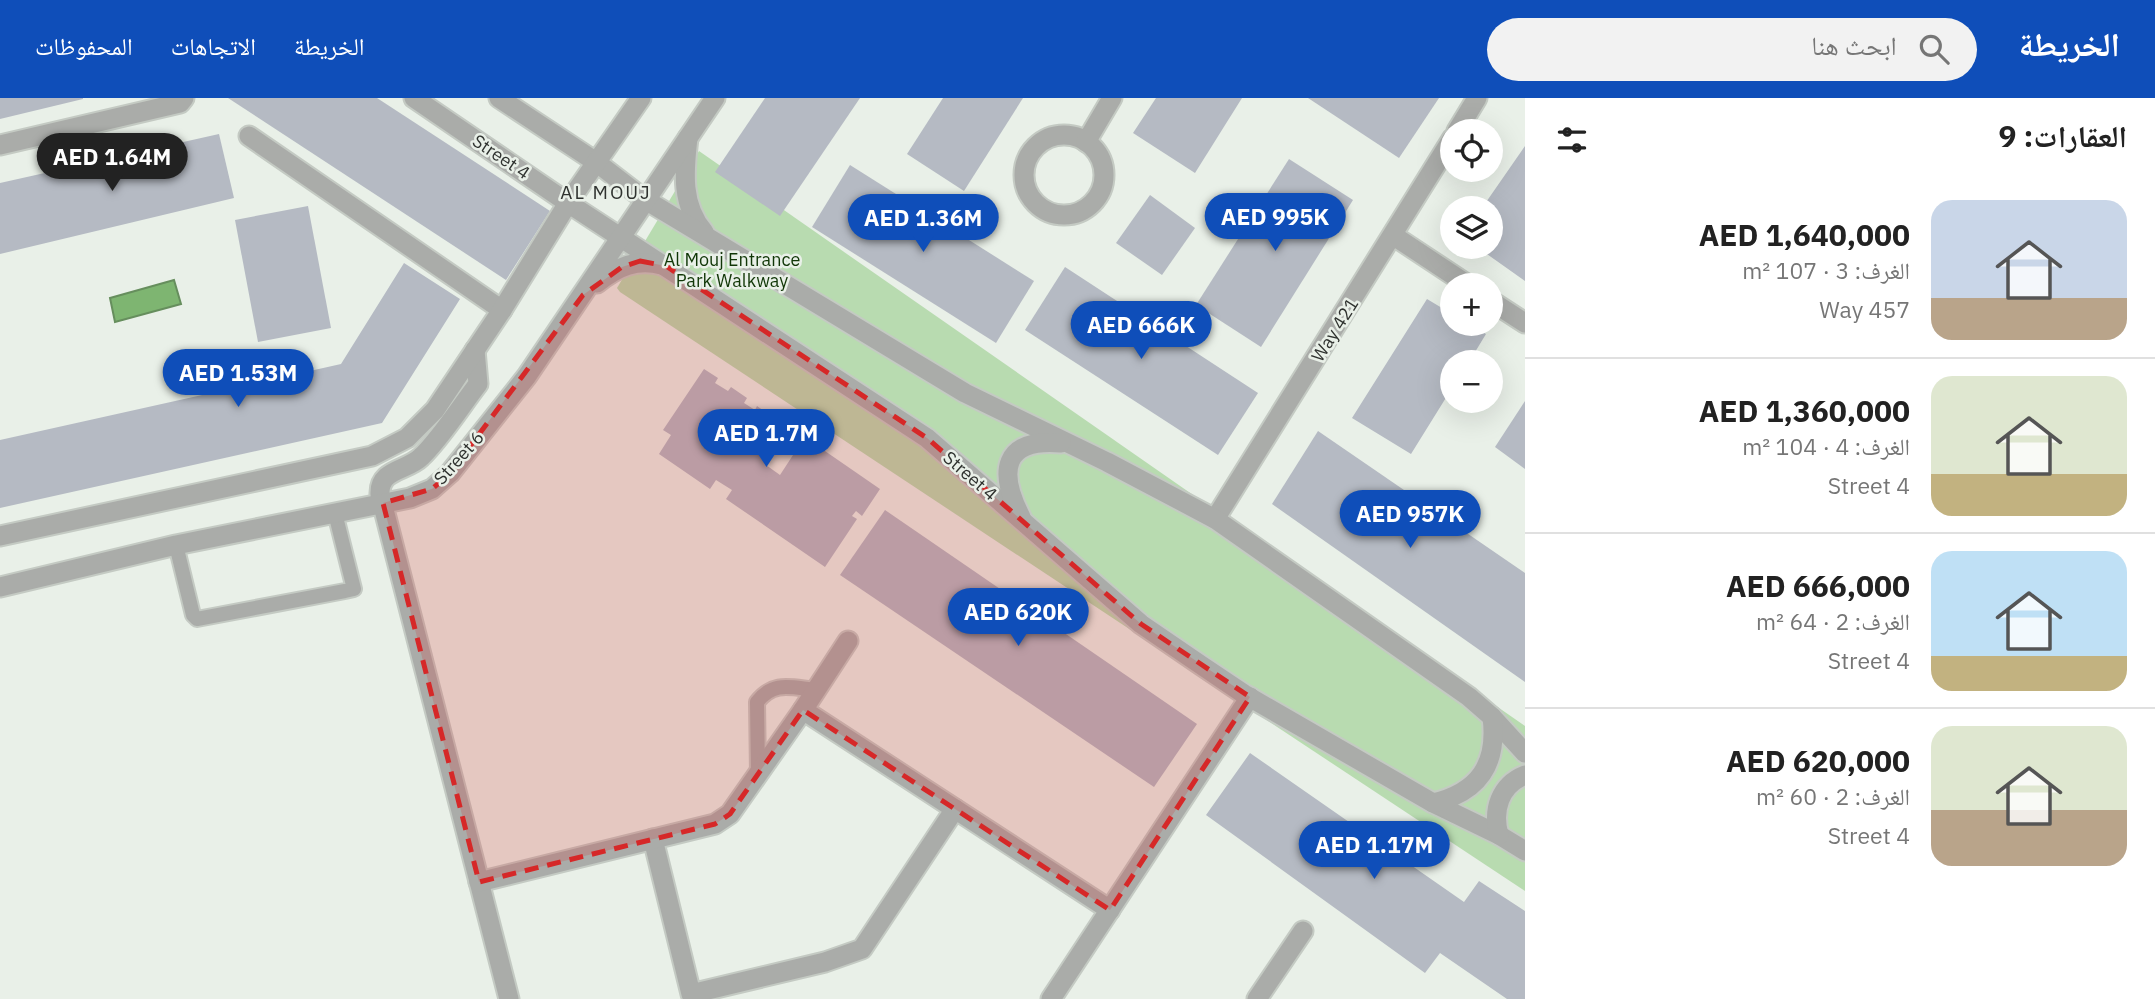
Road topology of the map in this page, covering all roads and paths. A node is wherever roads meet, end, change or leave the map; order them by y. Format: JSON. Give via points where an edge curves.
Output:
{"nodes":[{"id":1,"x":184,"y":98,"type":"edge"},
{"id":2,"x":414,"y":98,"type":"edge"},
{"id":3,"x":499,"y":98,"type":"edge"},
{"id":4,"x":641,"y":98,"type":"edge"},
{"id":5,"x":715,"y":98,"type":"edge"},
{"id":6,"x":1112,"y":98,"type":"edge"},
{"id":7,"x":1477,"y":98,"type":"edge"},
{"id":8,"x":1464,"y":119,"type":"edge"},
{"id":9,"x":689,"y":135,"type":"junction"},
{"id":10,"x":249,"y":136,"type":"dead end"},
{"id":11,"x":1086,"y":142,"type":"junction"},
{"id":12,"x":0,"y":145,"type":"edge"},
{"id":13,"x":1440,"y":159,"type":"edge"},
{"id":14,"x":596,"y":162,"type":"junction"},
{"id":15,"x":644,"y":199,"type":"junction"},
{"id":16,"x":568,"y":203,"type":"junction"},
{"id":17,"x":1394,"y":236,"type":"junction"},
{"id":18,"x":622,"y":237,"type":"junction"},
{"id":19,"x":710,"y":238,"type":"junction"},
{"id":20,"x":666,"y":266,"type":"junction"},
{"id":21,"x":1450,"y":273,"type":"edge"},
{"id":22,"x":583,"y":295,"type":"junction"},
{"id":23,"x":1503,"y":309,"type":"edge"},
{"id":24,"x":502,"y":310,"type":"junction"},
{"id":25,"x":1525,"y":323,"type":"edge"},
{"id":26,"x":475,"y":350,"type":"junction"},
{"id":27,"x":1069,"y":444,"type":"junction"},
{"id":28,"x":383,"y":503,"type":"junction"},
{"id":29,"x":335,"y":513,"type":"junction"},
{"id":30,"x":1215,"y":519,"type":"junction"},
{"id":31,"x":1024,"y":523,"type":"junction"},
{"id":32,"x":0,"y":536,"type":"edge"},
{"id":33,"x":176,"y":545,"type":"junction"},
{"id":34,"x":0,"y":587,"type":"edge"},
{"id":35,"x":848,"y":641,"type":"dead end"},
{"id":36,"x":817,"y":690,"type":"junction"},
{"id":37,"x":1250,"y":697,"type":"junction"},
{"id":38,"x":803,"y":710,"type":"junction"},
{"id":39,"x":1492,"y":716,"type":"junction"},
{"id":40,"x":1525,"y":753,"type":"edge"},
{"id":41,"x":758,"y":774,"type":"junction"},
{"id":42,"x":1525,"y":775,"type":"edge"},
{"id":43,"x":1433,"y":803,"type":"junction"},
{"id":44,"x":955,"y":809,"type":"junction"},
{"id":45,"x":1499,"y":835,"type":"junction"},
{"id":46,"x":653,"y":839,"type":"junction"},
{"id":47,"x":1525,"y":850,"type":"edge"},
{"id":48,"x":479,"y":882,"type":"junction"},
{"id":49,"x":1110,"y":910,"type":"junction"},
{"id":50,"x":1303,"y":931,"type":"dead end"},
{"id":51,"x":691,"y":997,"type":"edge"},
{"id":52,"x":509,"y":999,"type":"edge"},
{"id":53,"x":1051,"y":999,"type":"edge"},
{"id":54,"x":1257,"y":999,"type":"edge"}],
"edges":[{"from":1,"to":12,"type":"street","via":[[180,103]]},
{"from":2,"to":16,"type":"street","name":"Street 4"},
{"from":3,"to":14,"type":"street"},
{"from":4,"to":14,"type":"street"},
{"from":5,"to":9,"type":"street","name":"Street 6"},
{"from":6,"to":11,"type":"street"},
{"from":7,"to":8,"type":"street"},
{"from":9,"to":15,"type":"street","name":"Street 6"},
{"from":9,"to":19,"type":"street","via":[[687,200],[695,222]]},
{"from":10,"to":24,"type":"street"},
{"from":11,"to":11,"type":"street","via":[[1061,135],[1048,138],[1029,155],[1024,180],[1035,203],[1045,211],[1071,215],[1094,201],[1101,190],[1102,163]]},
{"from":13,"to":17,"type":"street","name":"Way 421"},
{"from":14,"to":15,"type":"street"},
{"from":14,"to":16,"type":"street"},
{"from":15,"to":18,"type":"street","name":"Street 6"},
{"from":15,"to":19,"type":"street"},
{"from":16,"to":18,"type":"street","name":"Street 4"},
{"from":16,"to":24,"type":"street"},
{"from":17,"to":21,"type":"street"},
{"from":17,"to":30,"type":"street","name":"Way 421"},
{"from":18,"to":20,"type":"street","name":"Street 4"},
{"from":18,"to":22,"type":"street","name":"Street 6"},
{"from":19,"to":27,"type":"street","via":[[975,398]]},
{"from":20,"to":22,"type":"street","via":[[640,261],[622,267]]},
{"from":20,"to":31,"type":"street","name":"Street 4","via":[[927,438]]},
{"from":22,"to":28,"type":"street","name":"Street 6","via":[[450,474],[432,489]]},
{"from":23,"to":25,"type":"street"},
{"from":24,"to":26,"type":"street"},
{"from":26,"to":28,"type":"street","via":[[478,384],[420,458],[381,481]]},
{"from":26,"to":32,"type":"street","via":[[435,410],[407,438],[372,456]]},
{"from":27,"to":30,"type":"street"},
{"from":27,"to":31,"type":"street","via":[[1029,444],[1018,449],[1011,461],[1008,486]]},
{"from":28,"to":29,"type":"street","name":"Street 6"},
{"from":28,"to":48,"type":"street"},
{"from":29,"to":33,"type":"street","name":"Street 6"},
{"from":29,"to":33,"type":"lane","via":[[354,589],[197,619]]},
{"from":30,"to":39,"type":"street"},
{"from":31,"to":37,"type":"street","name":"Street 4","via":[[1141,624]]},
{"from":33,"to":34,"type":"street","name":"Street 6"},
{"from":35,"to":36,"type":"street"},
{"from":36,"to":38,"type":"street"},
{"from":36,"to":41,"type":"lane","via":[[775,687],[757,702]]},
{"from":37,"to":43,"type":"street","name":"Street 4"},
{"from":37,"to":49,"type":"street"},
{"from":38,"to":41,"type":"street"},
{"from":38,"to":44,"type":"street"},
{"from":39,"to":40,"type":"street"},
{"from":39,"to":43,"type":"street","via":[[1491,756],[1483,774],[1452,798]]},
{"from":41,"to":46,"type":"street","via":[[730,814],[715,824]]},
{"from":42,"to":45,"type":"street","via":[[1511,783],[1499,802]]},
{"from":43,"to":45,"type":"street","name":"Street 4"},
{"from":44,"to":49,"type":"street"},
{"from":44,"to":51,"type":"street","via":[[862,948]]},
{"from":45,"to":47,"type":"street","name":"Street 4"},
{"from":46,"to":48,"type":"street"},
{"from":46,"to":51,"type":"street"},
{"from":48,"to":52,"type":"street"},
{"from":49,"to":53,"type":"street"},
{"from":50,"to":54,"type":"street"}]}
